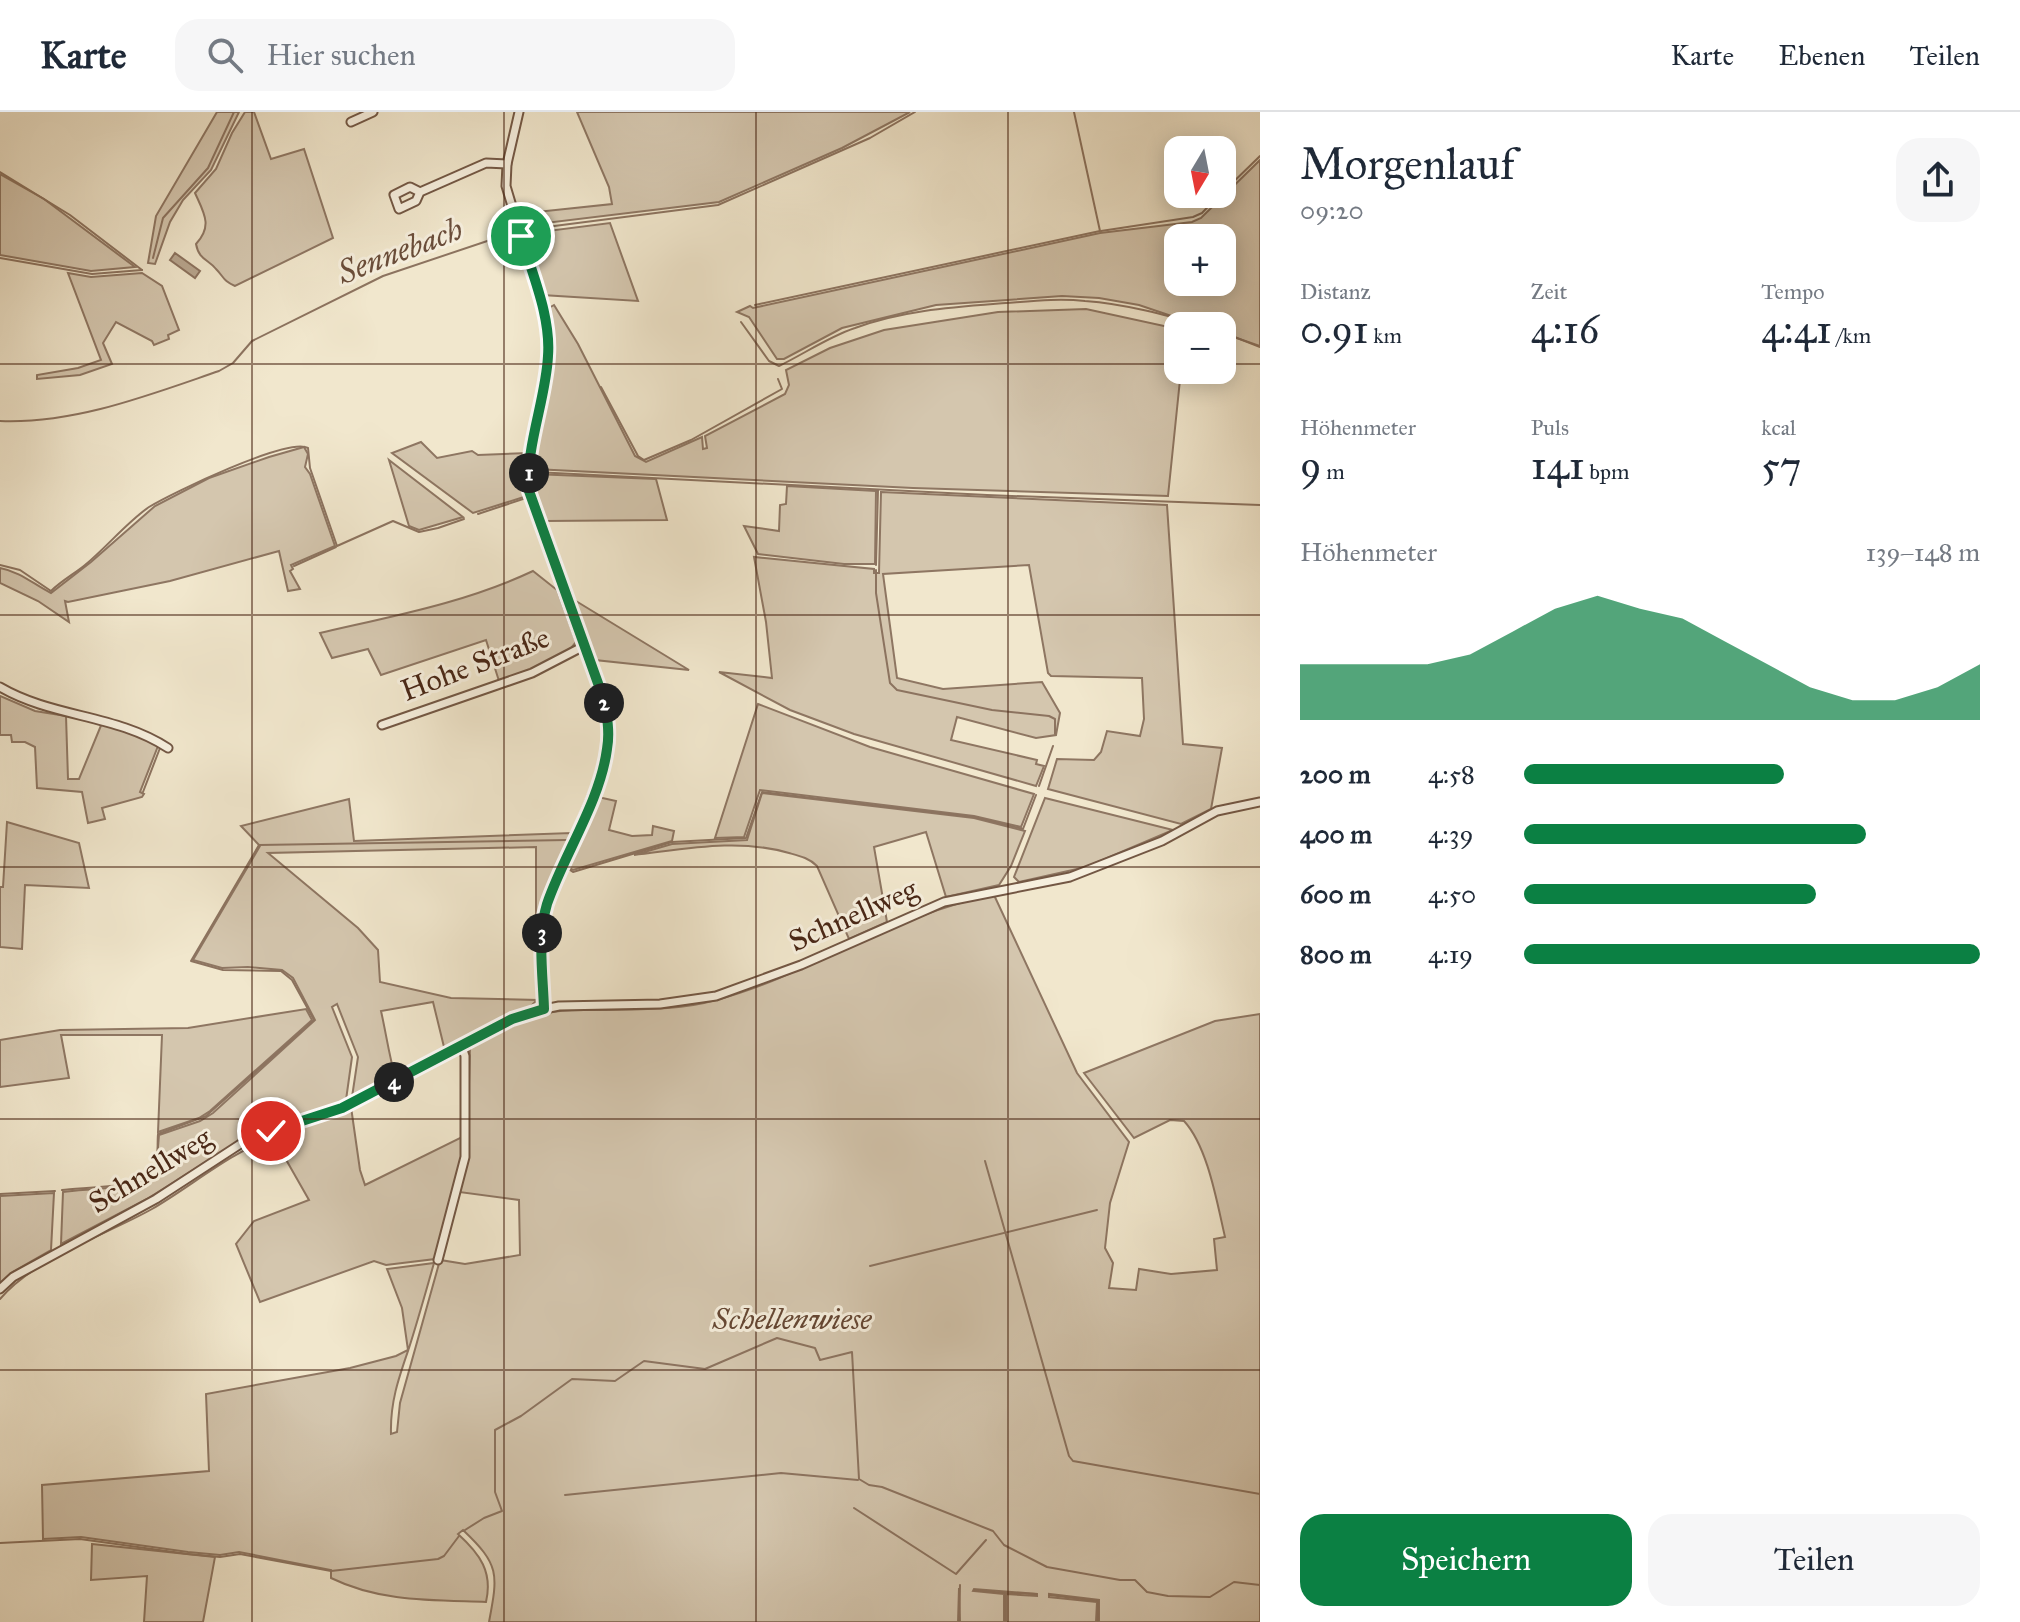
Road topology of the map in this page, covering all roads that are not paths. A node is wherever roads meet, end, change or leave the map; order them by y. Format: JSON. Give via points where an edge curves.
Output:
{"nodes":[{"id":1,"x":373,"y":112,"type":"edge"},
{"id":2,"x":519,"y":112,"type":"edge"},
{"id":3,"x":351,"y":122,"type":"dead end"},
{"id":4,"x":507,"y":164,"type":"junction"},
{"id":5,"x":420,"y":192,"type":"dead end"},
{"id":6,"x":584,"y":646,"type":"junction"},
{"id":7,"x":0,"y":687,"type":"edge"},
{"id":8,"x":382,"y":725,"type":"dead end"},
{"id":9,"x":168,"y":748,"type":"dead end"},
{"id":10,"x":1260,"y":802,"type":"edge"},
{"id":11,"x":544,"y":1009,"type":"junction"},
{"id":12,"x":462,"y":1047,"type":"junction"},
{"id":13,"x":438,"y":1260,"type":"dead end"},
{"id":14,"x":0,"y":1289,"type":"edge"}],
"edges":[{"from":1,"to":3,"type":"street"},
{"from":2,"to":4,"type":"street"},
{"from":4,"to":5,"type":"street","via":[[486,163]]},
{"from":4,"to":6,"type":"street","via":[[506,186],[548,341],[529,491]]},
{"from":6,"to":8,"type":"street","name":"Hohe Straße","via":[[532,673]]},
{"from":6,"to":11,"type":"street","via":[[604,700],[607,751],[547,904],[542,929]]},
{"from":7,"to":9,"type":"street","via":[[39,706],[128,727]]},
{"from":10,"to":11,"type":"street","name":"Schnellweg","via":[[1217,811],[1162,841],[1080,874],[944,902],[716,996]]},
{"from":11,"to":12,"type":"street","name":"Schnellweg","via":[[512,1019]]},
{"from":12,"to":13,"type":"street","via":[[465,1157]]},
{"from":12,"to":14,"type":"street","name":"Schnellweg","via":[[342,1108],[242,1143]]}]}
